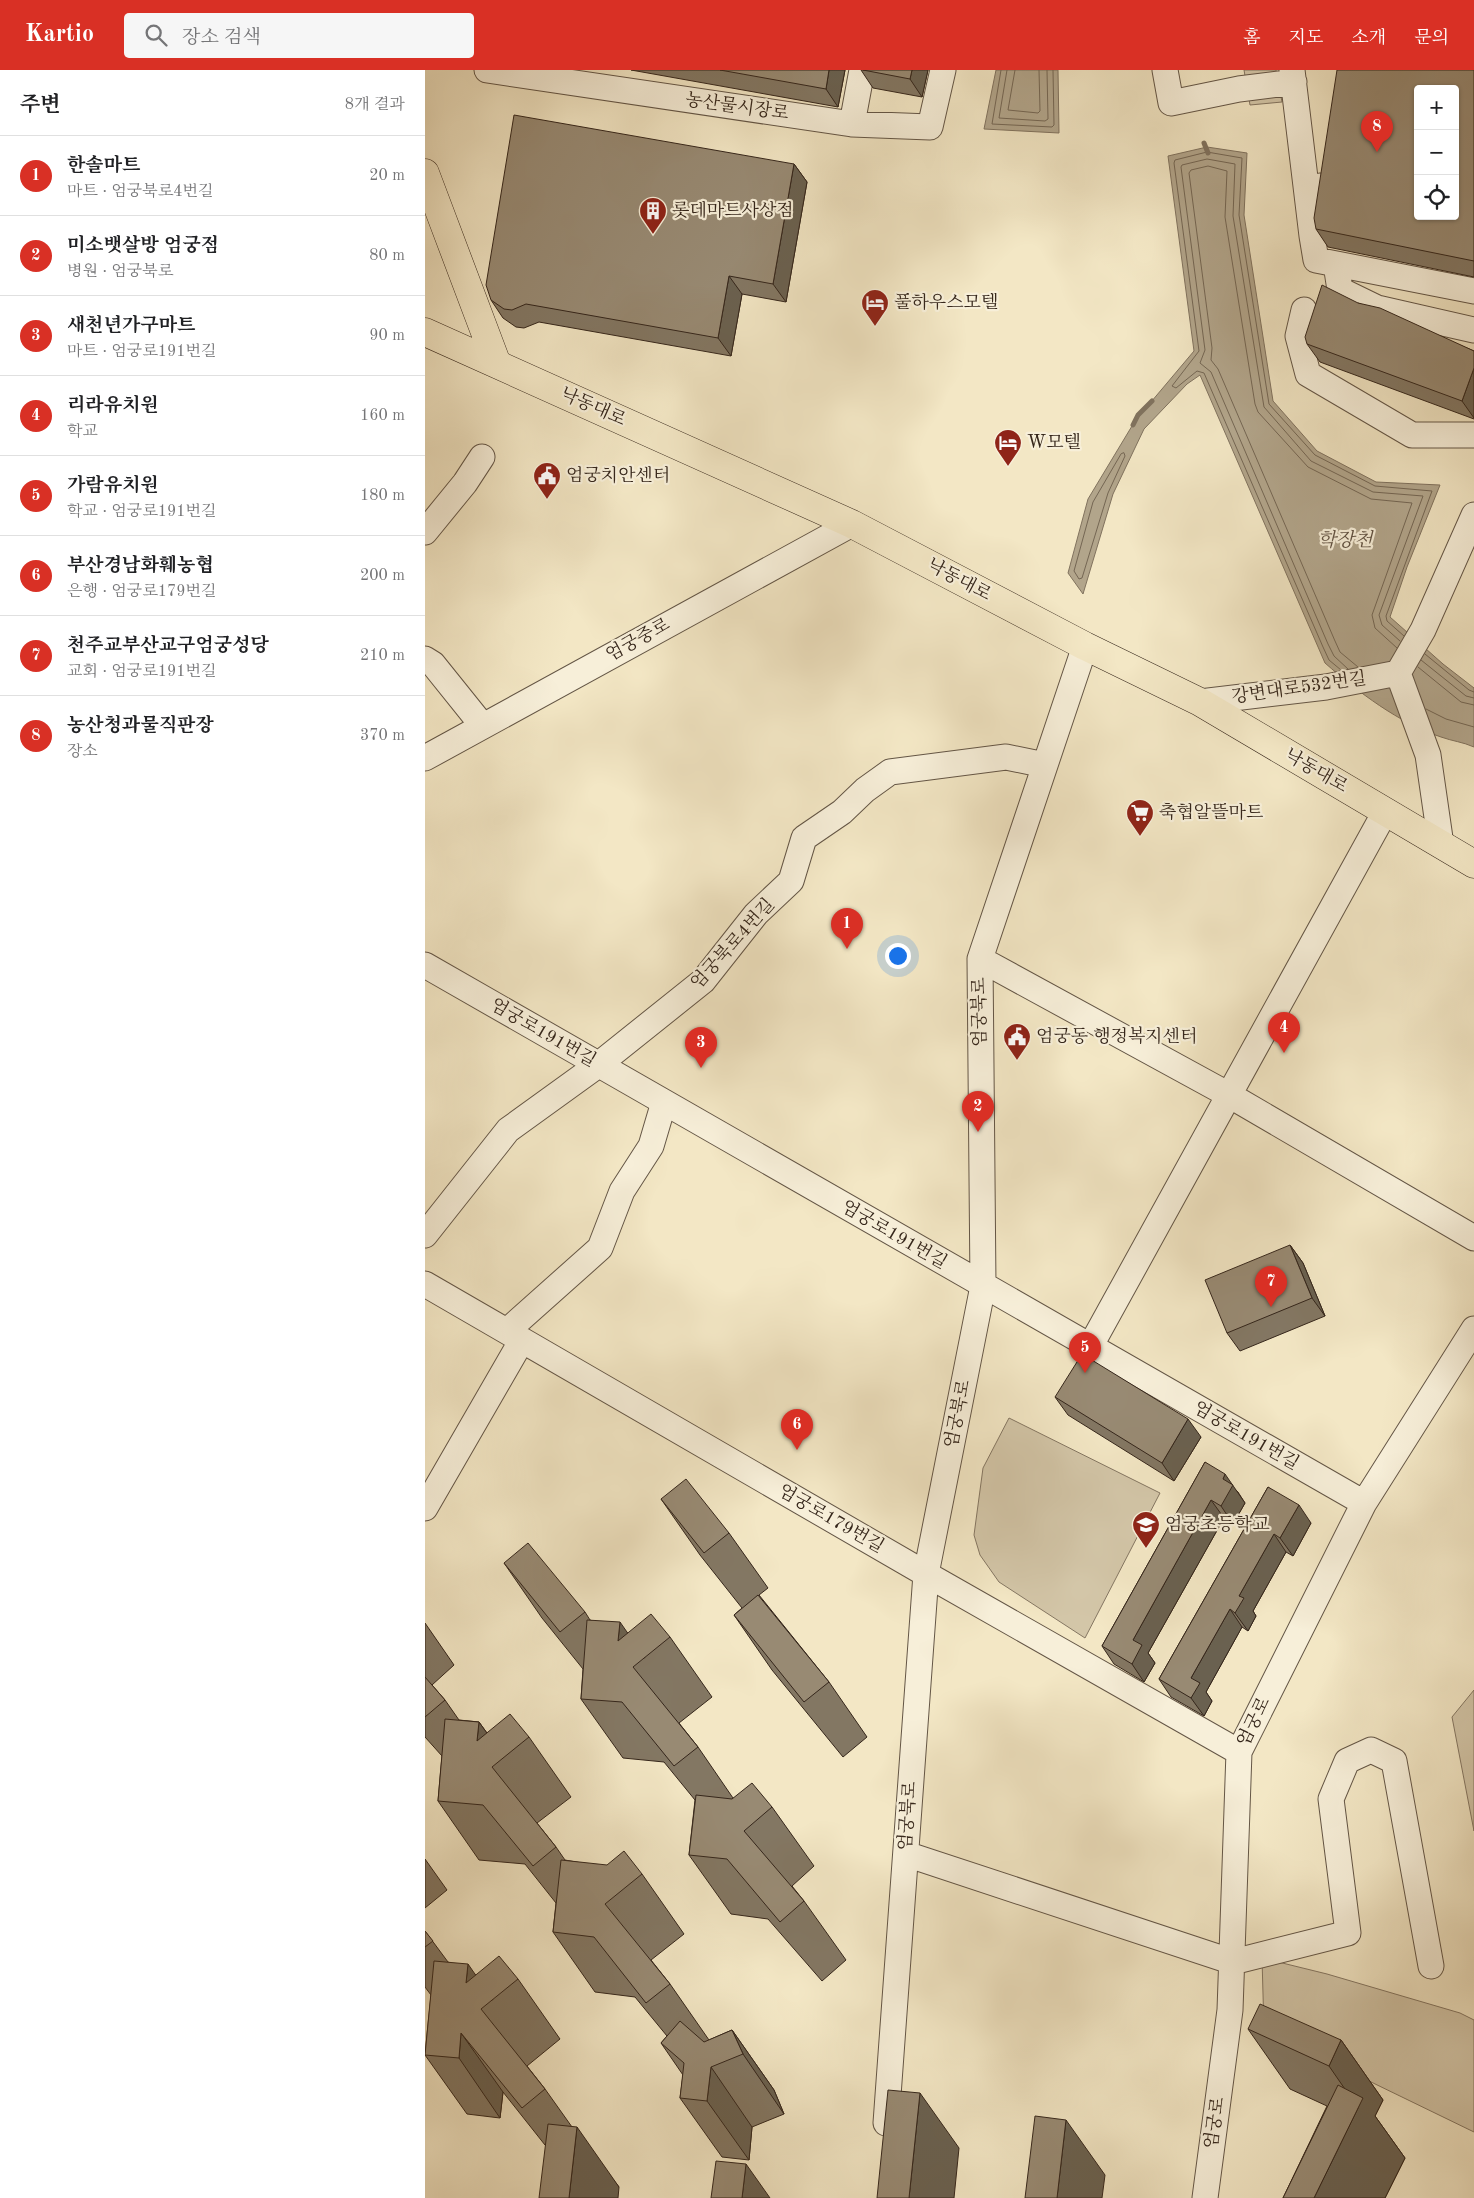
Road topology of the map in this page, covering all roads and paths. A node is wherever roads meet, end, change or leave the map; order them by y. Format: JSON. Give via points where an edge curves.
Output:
{"nodes":[{"id":1,"x":487,"y":70,"type":"edge"},
{"id":2,"x":862,"y":70,"type":"edge"},
{"id":3,"x":943,"y":70,"type":"edge"},
{"id":4,"x":1165,"y":70,"type":"edge"},
{"id":5,"x":1293,"y":76,"type":"edge"},
{"id":6,"x":1237,"y":79,"type":"edge"},
{"id":7,"x":852,"y":124,"type":"junction"},
{"id":8,"x":1325,"y":148,"type":"edge"},
{"id":9,"x":425,"y":173,"type":"edge"},
{"id":10,"x":1312,"y":236,"type":"junction"},
{"id":11,"x":1336,"y":264,"type":"junction"},
{"id":12,"x":1474,"y":291,"type":"edge"},
{"id":13,"x":1304,"y":310,"type":"dead end"},
{"id":14,"x":1474,"y":330,"type":"edge"},
{"id":15,"x":425,"y":332,"type":"edge"},
{"id":16,"x":497,"y":364,"type":"junction"},
{"id":17,"x":1474,"y":436,"type":"edge"},
{"id":18,"x":481,"y":456,"type":"dead end"},
{"id":19,"x":1474,"y":516,"type":"edge"},
{"id":20,"x":853,"y":524,"type":"junction"},
{"id":21,"x":425,"y":532,"type":"edge"},
{"id":22,"x":1085,"y":646,"type":"junction"},
{"id":23,"x":425,"y":659,"type":"edge"},
{"id":24,"x":1398,"y":673,"type":"junction"},
{"id":25,"x":1200,"y":702,"type":"junction"},
{"id":26,"x":482,"y":725,"type":"junction"},
{"id":27,"x":425,"y":758,"type":"edge"},
{"id":28,"x":1045,"y":765,"type":"junction"},
{"id":29,"x":1385,"y":812,"type":"junction"},
{"id":30,"x":1441,"y":844,"type":"junction"},
{"id":31,"x":1474,"y":864,"type":"edge"},
{"id":32,"x":980,"y":959,"type":"junction"},
{"id":33,"x":425,"y":965,"type":"edge"},
{"id":34,"x":598,"y":1065,"type":"junction"},
{"id":35,"x":1229,"y":1095,"type":"junction"},
{"id":36,"x":664,"y":1102,"type":"junction"},
{"id":37,"x":425,"y":1235,"type":"edge"},
{"id":38,"x":1474,"y":1238,"type":"edge"},
{"id":39,"x":425,"y":1284,"type":"edge"},
{"id":40,"x":983,"y":1286,"type":"junction"},
{"id":41,"x":1474,"y":1329,"type":"edge"},
{"id":42,"x":515,"y":1336,"type":"junction"},
{"id":43,"x":1090,"y":1347,"type":"junction"},
{"id":44,"x":1364,"y":1503,"type":"junction"},
{"id":45,"x":425,"y":1508,"type":"edge"},
{"id":46,"x":926,"y":1574,"type":"junction"},
{"id":47,"x":1239,"y":1752,"type":"junction"},
{"id":48,"x":906,"y":1854,"type":"junction"},
{"id":49,"x":1233,"y":1962,"type":"junction"},
{"id":50,"x":1431,"y":1966,"type":"dead end"},
{"id":51,"x":885,"y":2149,"type":"edge"},
{"id":52,"x":1205,"y":2198,"type":"edge"}],
"edges":[{"from":1,"to":7,"type":"street","name":"농산물시장로"},
{"from":2,"to":7,"type":"street"},
{"from":3,"to":7,"type":"street","name":"농산물시장로","via":[[930,126]]},
{"from":4,"to":6,"type":"street","via":[[1171,103]]},
{"from":5,"to":6,"type":"street"},
{"from":5,"to":10,"type":"street"},
{"from":8,"to":10,"type":"street"},
{"from":9,"to":16,"type":"main road"},
{"from":10,"to":11,"type":"street","via":[[1316,260]]},
{"from":11,"to":12,"type":"street"},
{"from":11,"to":14,"type":"street","via":[[1340,290],[1377,308]]},
{"from":13,"to":17,"type":"street","via":[[1298,336],[1309,374],[1413,435]]},
{"from":15,"to":16,"type":"main road","name":"낙동대로"},
{"from":16,"to":20,"type":"main road","name":"낙동대로"},
{"from":18,"to":21,"type":"street","via":[[465,483]]},
{"from":19,"to":24,"type":"street","via":[[1423,630]]},
{"from":20,"to":22,"type":"main road","name":"낙동대로"},
{"from":20,"to":26,"type":"street","name":"엄궁중로"},
{"from":22,"to":25,"type":"main road","name":"낙동대로"},
{"from":22,"to":28,"type":"street","name":"엄궁북로"},
{"from":23,"to":26,"type":"street","via":[[433,664]]},
{"from":24,"to":25,"type":"street","name":"강변대로532번길","via":[[1326,687]]},
{"from":24,"to":30,"type":"street","via":[[1428,755]]},
{"from":25,"to":29,"type":"main road","name":"낙동대로"},
{"from":26,"to":27,"type":"street","name":"엄궁중로"},
{"from":28,"to":32,"type":"street","name":"엄궁북로"},
{"from":28,"to":34,"type":"street","name":"엄궁북로4번길","via":[[1006,757],[890,772],[842,812],[804,838],[791,881],[756,914],[703,981]]},
{"from":29,"to":30,"type":"main road","name":"낙동대로"},
{"from":29,"to":35,"type":"street"},
{"from":30,"to":31,"type":"main road","name":"낙동대로"},
{"from":32,"to":35,"type":"street"},
{"from":32,"to":40,"type":"street","name":"엄궁북로"},
{"from":33,"to":34,"type":"street","name":"엄궁로191번길"},
{"from":34,"to":36,"type":"street","name":"엄궁로191번길"},
{"from":34,"to":37,"type":"street","name":"엄궁북로4번길","via":[[507,1130]]},
{"from":35,"to":38,"type":"street"},
{"from":35,"to":43,"type":"street"},
{"from":36,"to":40,"type":"street","name":"엄궁로191번길"},
{"from":36,"to":42,"type":"street","via":[[651,1146],[622,1191],[600,1248]]},
{"from":39,"to":42,"type":"street","name":"엄궁로179번길"},
{"from":40,"to":43,"type":"street","name":"엄궁로191번길"},
{"from":40,"to":46,"type":"street","name":"엄궁북로"},
{"from":41,"to":44,"type":"street","name":"엄궁로"},
{"from":42,"to":45,"type":"street"},
{"from":42,"to":46,"type":"street","name":"엄궁로179번길"},
{"from":43,"to":44,"type":"street","name":"엄궁로191번길"},
{"from":44,"to":47,"type":"street","name":"엄궁로"},
{"from":46,"to":47,"type":"street","name":"엄궁로179번길"},
{"from":46,"to":48,"type":"street","name":"엄궁북로"},
{"from":47,"to":49,"type":"street","name":"엄궁로"},
{"from":48,"to":49,"type":"street"},
{"from":48,"to":51,"type":"street","name":"엄궁북로"},
{"from":49,"to":50,"type":"street","via":[[1348,1933],[1331,1799],[1347,1761],[1371,1750],[1394,1761]]},
{"from":49,"to":52,"type":"street","name":"엄궁로","via":[[1231,2010]]}]}
